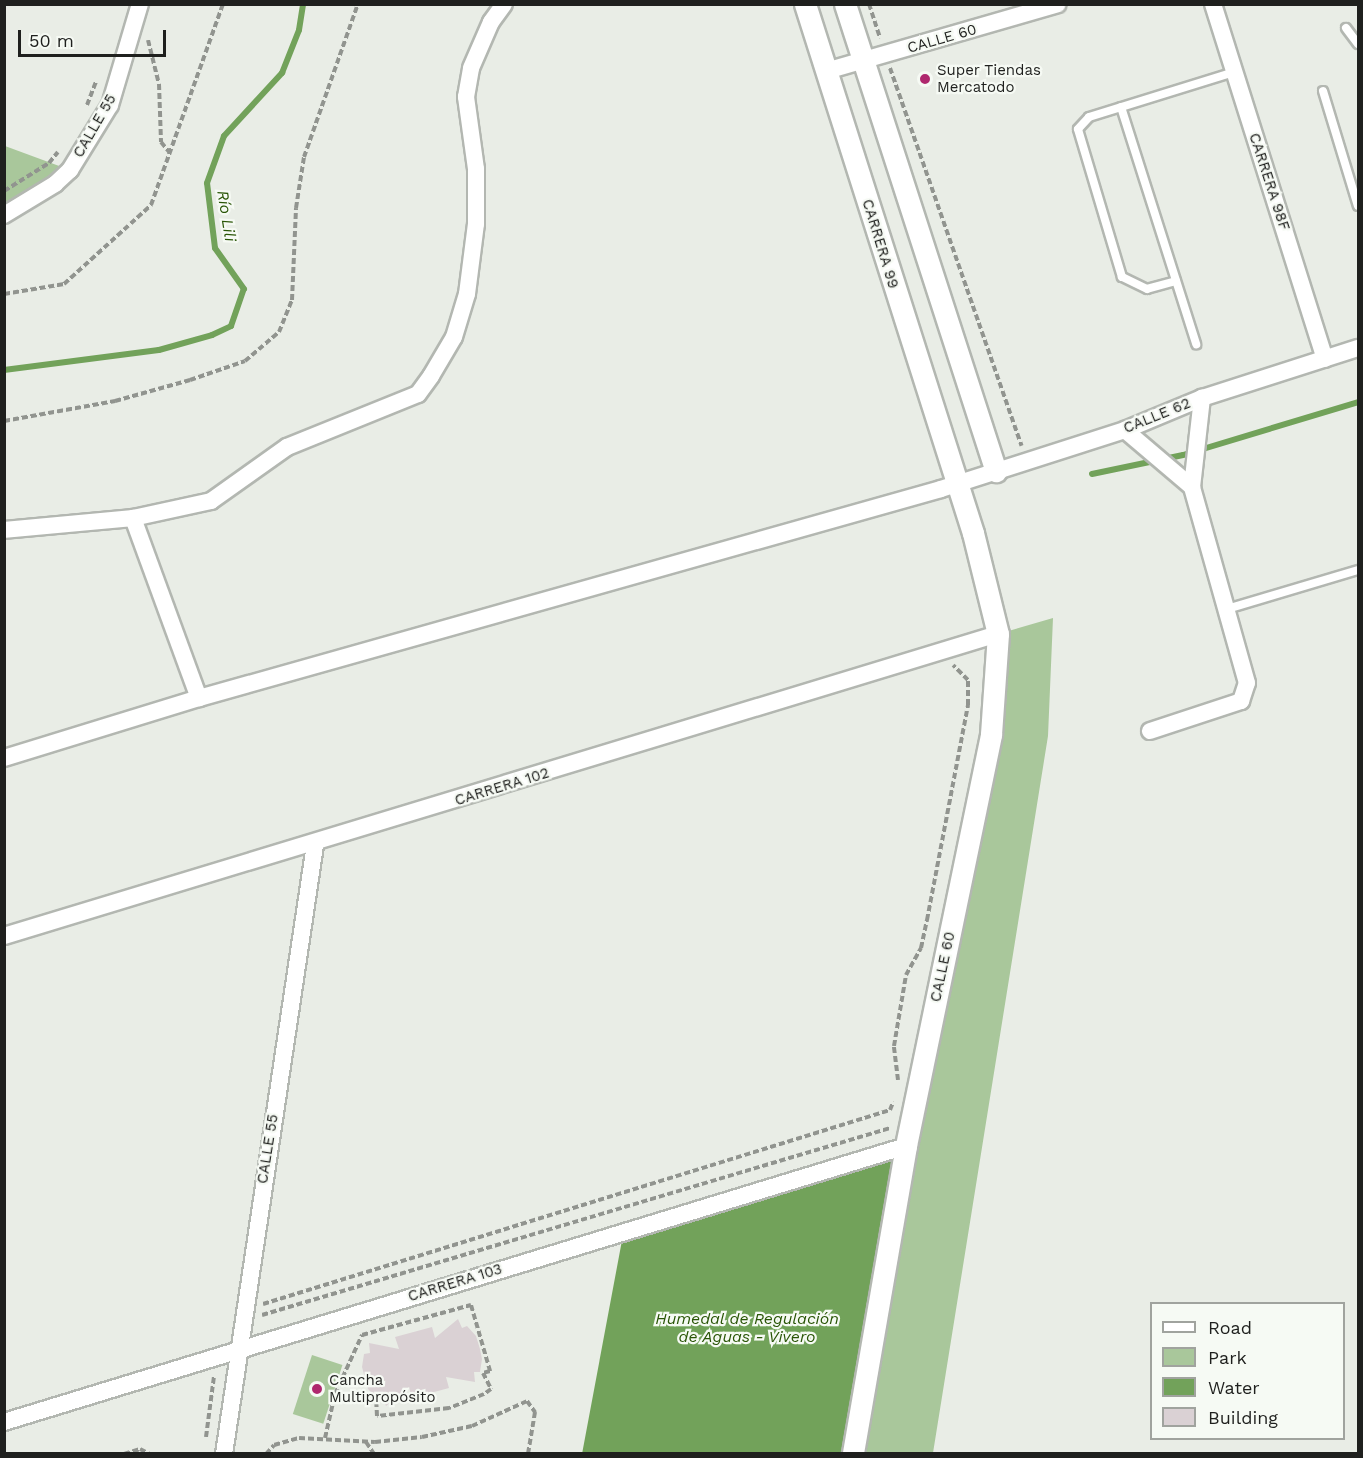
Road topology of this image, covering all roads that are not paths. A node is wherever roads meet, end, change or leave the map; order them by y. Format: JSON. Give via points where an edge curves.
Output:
{"nodes":[{"id":1,"x":140,"y":4,"type":"edge"},
{"id":2,"x":504,"y":4,"type":"edge"},
{"id":3,"x":805,"y":4,"type":"edge"},
{"id":4,"x":845,"y":4,"type":"edge"},
{"id":5,"x":1058,"y":4,"type":"edge"},
{"id":6,"x":1213,"y":4,"type":"edge"},
{"id":7,"x":1346,"y":28,"type":"dead end"},
{"id":8,"x":1359,"y":44,"type":"edge"},
{"id":9,"x":863,"y":61,"type":"junction"},
{"id":10,"x":826,"y":71,"type":"junction"},
{"id":11,"x":1234,"y":72,"type":"junction"},
{"id":12,"x":1323,"y":91,"type":"dead end"},
{"id":13,"x":1121,"y":107,"type":"junction"},
{"id":14,"x":1358,"y":209,"type":"edge"},
{"id":15,"x":4,"y":215,"type":"edge"},
{"id":16,"x":1176,"y":281,"type":"junction"},
{"id":17,"x":1196,"y":344,"type":"dead end"},
{"id":18,"x":1359,"y":348,"type":"edge"},
{"id":19,"x":1325,"y":359,"type":"junction"},
{"id":20,"x":1202,"y":398,"type":"junction"},
{"id":21,"x":1125,"y":430,"type":"junction"},
{"id":22,"x":996,"y":471,"type":"junction"},
{"id":23,"x":955,"y":484,"type":"junction"},
{"id":24,"x":1192,"y":488,"type":"junction"},
{"id":25,"x":133,"y":518,"type":"junction"},
{"id":26,"x":4,"y":530,"type":"edge"},
{"id":27,"x":1359,"y":570,"type":"edge"},
{"id":28,"x":1227,"y":609,"type":"junction"},
{"id":29,"x":998,"y":634,"type":"junction"},
{"id":30,"x":199,"y":698,"type":"junction"},
{"id":31,"x":1150,"y":731,"type":"dead end"},
{"id":32,"x":4,"y":758,"type":"edge"},
{"id":33,"x":315,"y":845,"type":"junction"},
{"id":34,"x":4,"y":936,"type":"edge"},
{"id":35,"x":906,"y":1146,"type":"junction"},
{"id":36,"x":237,"y":1348,"type":"junction"},
{"id":37,"x":4,"y":1422,"type":"edge"},
{"id":38,"x":224,"y":1454,"type":"edge"},
{"id":39,"x":853,"y":1454,"type":"edge"}],
"edges":[{"from":1,"to":15,"type":"street","name":"CALLE 55","via":[[110,105],[70,170]]},
{"from":2,"to":25,"type":"street","via":[[471,68],[466,97],[476,169],[476,224],[467,294],[454,337],[431,376],[418,394],[287,447],[211,501]]},
{"from":3,"to":10,"type":"street","name":"CARRERA 99"},
{"from":4,"to":9,"type":"street"},
{"from":5,"to":9,"type":"street","name":"CALLE 60"},
{"from":6,"to":11,"type":"street","name":"CARRERA 98F"},
{"from":7,"to":8,"type":"lane"},
{"from":9,"to":10,"type":"street","name":"CALLE 60"},
{"from":9,"to":22,"type":"street"},
{"from":10,"to":23,"type":"street","name":"CARRERA 99"},
{"from":11,"to":13,"type":"lane"},
{"from":11,"to":19,"type":"street","name":"CARRERA 98F"},
{"from":12,"to":14,"type":"lane"},
{"from":13,"to":16,"type":"lane"},
{"from":13,"to":16,"type":"lane","via":[[1080,124],[1078,134],[1085,161],[1122,278],[1147,289]]},
{"from":16,"to":17,"type":"lane"},
{"from":18,"to":19,"type":"street","name":"CALLE 62"},
{"from":19,"to":20,"type":"street","name":"CALLE 62"},
{"from":20,"to":21,"type":"street","name":"CALLE 62"},
{"from":20,"to":24,"type":"street"},
{"from":21,"to":22,"type":"street","name":"CALLE 62"},
{"from":21,"to":24,"type":"street"},
{"from":22,"to":23,"type":"street","name":"CALLE 62"},
{"from":23,"to":29,"type":"street","name":"CALLE 60","via":[[973,533]]},
{"from":23,"to":30,"type":"street","name":"CALLE 62"},
{"from":24,"to":28,"type":"street"},
{"from":25,"to":26,"type":"street"},
{"from":25,"to":30,"type":"street"},
{"from":27,"to":28,"type":"lane"},
{"from":28,"to":31,"type":"street","via":[[1248,683],[1241,701]]},
{"from":29,"to":33,"type":"street","name":"CARRERA 102"},
{"from":29,"to":35,"type":"street","name":"CALLE 60","via":[[991,735]]},
{"from":30,"to":32,"type":"street","name":"CALLE 62"},
{"from":33,"to":34,"type":"street","name":"CARRERA 102"},
{"from":33,"to":36,"type":"street","name":"CALLE 55"},
{"from":35,"to":36,"type":"street","name":"CARRERA 103"},
{"from":35,"to":39,"type":"street","name":"CALLE 60"},
{"from":36,"to":37,"type":"street","name":"CARRERA 103"},
{"from":36,"to":38,"type":"street","name":"CALLE 55"}]}
